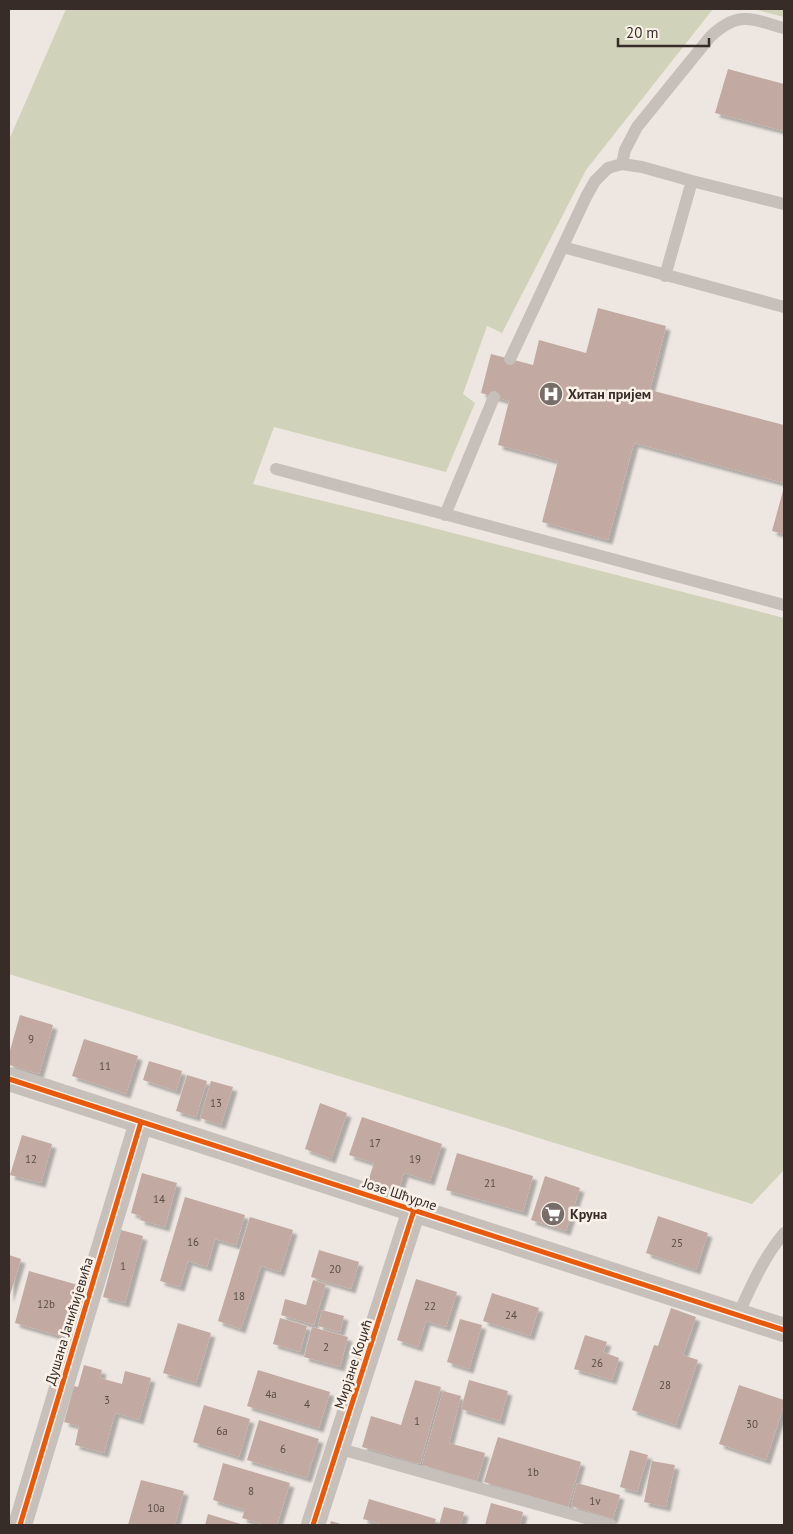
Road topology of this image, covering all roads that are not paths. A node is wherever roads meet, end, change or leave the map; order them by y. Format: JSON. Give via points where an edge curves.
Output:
{"nodes":[{"id":1,"x":784,"y":28,"type":"edge"},
{"id":2,"x":622,"y":164,"type":"junction"},
{"id":3,"x":692,"y":181,"type":"junction"},
{"id":4,"x":784,"y":204,"type":"edge"},
{"id":5,"x":563,"y":247,"type":"junction"},
{"id":6,"x":665,"y":276,"type":"junction"},
{"id":7,"x":784,"y":307,"type":"edge"},
{"id":8,"x":510,"y":359,"type":"dead end"},
{"id":9,"x":494,"y":397,"type":"dead end"},
{"id":10,"x":276,"y":469,"type":"dead end"},
{"id":11,"x":446,"y":515,"type":"junction"},
{"id":12,"x":784,"y":605,"type":"edge"},
{"id":13,"x":9,"y":1079,"type":"edge"},
{"id":14,"x":140,"y":1122,"type":"junction"},
{"id":15,"x":414,"y":1210,"type":"junction"},
{"id":16,"x":784,"y":1233,"type":"edge"},
{"id":17,"x":738,"y":1315,"type":"junction"},
{"id":18,"x":784,"y":1330,"type":"edge"},
{"id":19,"x":337,"y":1448,"type":"junction"},
{"id":20,"x":20,"y":1525,"type":"edge"},
{"id":21,"x":312,"y":1525,"type":"edge"},
{"id":22,"x":611,"y":1525,"type":"edge"}],
"edges":[{"from":1,"to":2,"type":"lane","via":[[746,18],[722,26],[637,128]]},
{"from":2,"to":3,"type":"lane"},
{"from":2,"to":5,"type":"lane","via":[[608,168],[595,181]]},
{"from":3,"to":4,"type":"lane"},
{"from":3,"to":6,"type":"lane"},
{"from":5,"to":6,"type":"lane"},
{"from":5,"to":8,"type":"lane"},
{"from":6,"to":7,"type":"lane"},
{"from":9,"to":11,"type":"lane"},
{"from":10,"to":11,"type":"lane"},
{"from":11,"to":12,"type":"lane"},
{"from":13,"to":14,"type":"street","name":"Јозе Шћурле"},
{"from":14,"to":15,"type":"street","name":"Јозе Шћурле"},
{"from":14,"to":20,"type":"street","name":"Душана Јанићијевића"},
{"from":15,"to":17,"type":"street","name":"Јозе Шћурле"},
{"from":15,"to":19,"type":"street","name":"Мирјане Коџић"},
{"from":16,"to":17,"type":"lane","via":[[753,1280]]},
{"from":17,"to":18,"type":"street","name":"Јозе Шћурле"},
{"from":19,"to":21,"type":"street","name":"Мирјане Коџић"},
{"from":19,"to":22,"type":"lane"}]}
